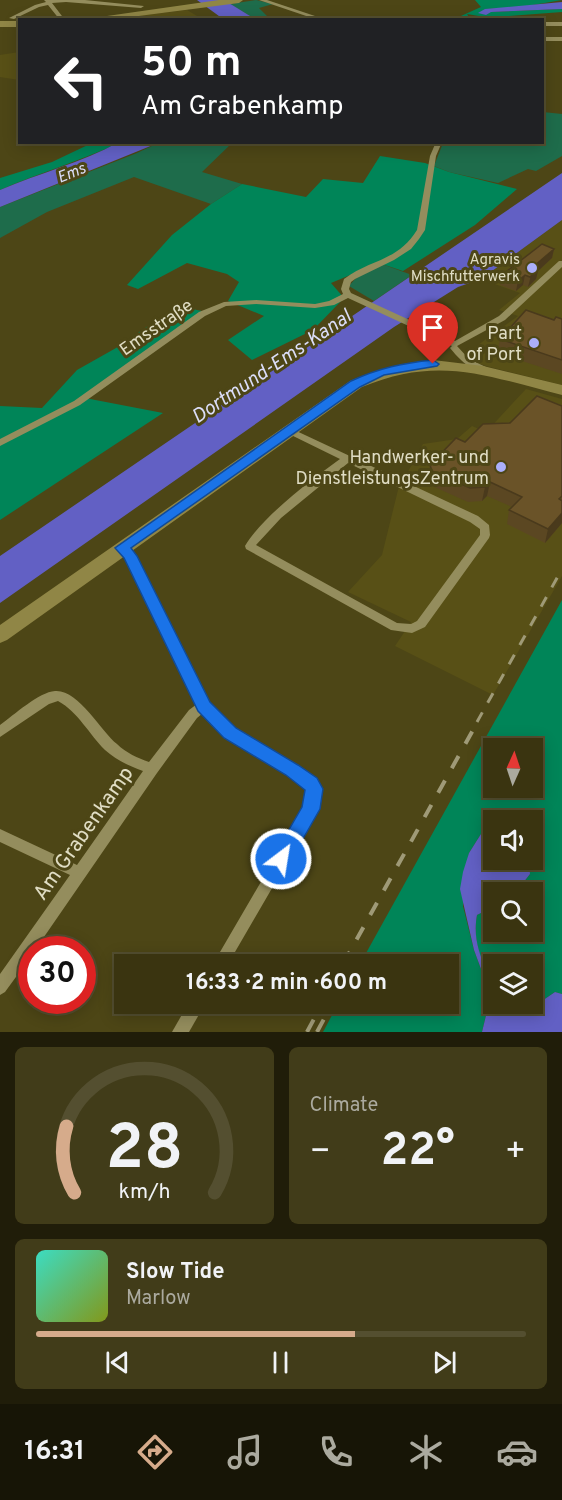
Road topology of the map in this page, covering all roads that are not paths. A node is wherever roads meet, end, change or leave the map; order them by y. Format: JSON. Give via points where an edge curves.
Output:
{"nodes":[{"id":1,"x":66,"y":0,"type":"edge"},
{"id":2,"x":239,"y":0,"type":"edge"},
{"id":3,"x":262,"y":0,"type":"edge"},
{"id":4,"x":48,"y":2,"type":"edge"},
{"id":5,"x":141,"y":6,"type":"dead end"},
{"id":6,"x":20,"y":18,"type":"edge"},
{"id":7,"x":61,"y":18,"type":"edge"},
{"id":8,"x":99,"y":18,"type":"edge"},
{"id":9,"x":319,"y":18,"type":"edge"},
{"id":10,"x":16,"y":21,"type":"edge"},
{"id":11,"x":0,"y":24,"type":"edge"},
{"id":12,"x":544,"y":24,"type":"edge"},
{"id":13,"x":562,"y":24,"type":"edge"},
{"id":14,"x":544,"y":39,"type":"edge"},
{"id":15,"x":562,"y":39,"type":"edge"},
{"id":16,"x":438,"y":144,"type":"edge"},
{"id":17,"x":562,"y":263,"type":"edge"},
{"id":18,"x":352,"y":297,"type":"junction"},
{"id":19,"x":454,"y":346,"type":"junction"},
{"id":20,"x":446,"y":364,"type":"junction"},
{"id":21,"x":485,"y":371,"type":"junction"},
{"id":22,"x":562,"y":390,"type":"edge"},
{"id":23,"x":290,"y":431,"type":"junction"},
{"id":24,"x":0,"y":443,"type":"edge"},
{"id":25,"x":347,"y":459,"type":"junction"},
{"id":26,"x":122,"y":548,"type":"junction"},
{"id":27,"x":0,"y":635,"type":"edge"},
{"id":28,"x":204,"y":706,"type":"junction"},
{"id":29,"x":0,"y":732,"type":"edge"},
{"id":30,"x":152,"y":769,"type":"junction"},
{"id":31,"x":0,"y":835,"type":"edge"},
{"id":32,"x":80,"y":873,"type":"junction"},
{"id":33,"x":226,"y":954,"type":"edge"},
{"id":34,"x":0,"y":987,"type":"edge"},
{"id":35,"x":191,"y":1014,"type":"edge"},
{"id":36,"x":180,"y":1032,"type":"edge"}],
"edges":[{"from":1,"to":4,"type":"street"},
{"from":1,"to":5,"type":"street"},
{"from":2,"to":8,"type":"main road"},
{"from":3,"to":9,"type":"street"},
{"from":4,"to":6,"type":"street"},
{"from":4,"to":7,"type":"street"},
{"from":10,"to":11,"type":"main road"},
{"from":12,"to":13,"type":"street"},
{"from":14,"to":15,"type":"street"},
{"from":16,"to":18,"type":"street","via":[[417,238],[396,256],[347,281],[345,289]]},
{"from":17,"to":19,"type":"street","via":[[502,318]]},
{"from":18,"to":19,"type":"street"},
{"from":18,"to":24,"type":"street","name":"Emsstraße","via":[[315,306],[224,303],[202,314],[77,403]]},
{"from":19,"to":20,"type":"street"},
{"from":19,"to":21,"type":"street","via":[[466,361]]},
{"from":20,"to":21,"type":"main road"},
{"from":20,"to":23,"type":"main road","via":[[380,372],[356,384]]},
{"from":21,"to":22,"type":"main road"},
{"from":23,"to":25,"type":"street"},
{"from":23,"to":26,"type":"main road"},
{"from":25,"to":25,"type":"street","via":[[474,519],[485,528],[485,535],[421,624],[412,629],[395,627],[250,546],[272,522]]},
{"from":26,"to":27,"type":"main road"},
{"from":26,"to":28,"type":"street"},
{"from":28,"to":30,"type":"street","name":"Am Grabenkamp","via":[[193,714]]},
{"from":28,"to":33,"type":"street","via":[[230,733],[292,770],[314,789],[311,809]]},
{"from":29,"to":30,"type":"street","via":[[45,700],[62,697],[118,753]]},
{"from":30,"to":32,"type":"street","name":"Am Grabenkamp"},
{"from":31,"to":32,"type":"street"},
{"from":32,"to":34,"type":"street","name":"Am Grabenkamp"},
{"from":35,"to":36,"type":"street"}]}
